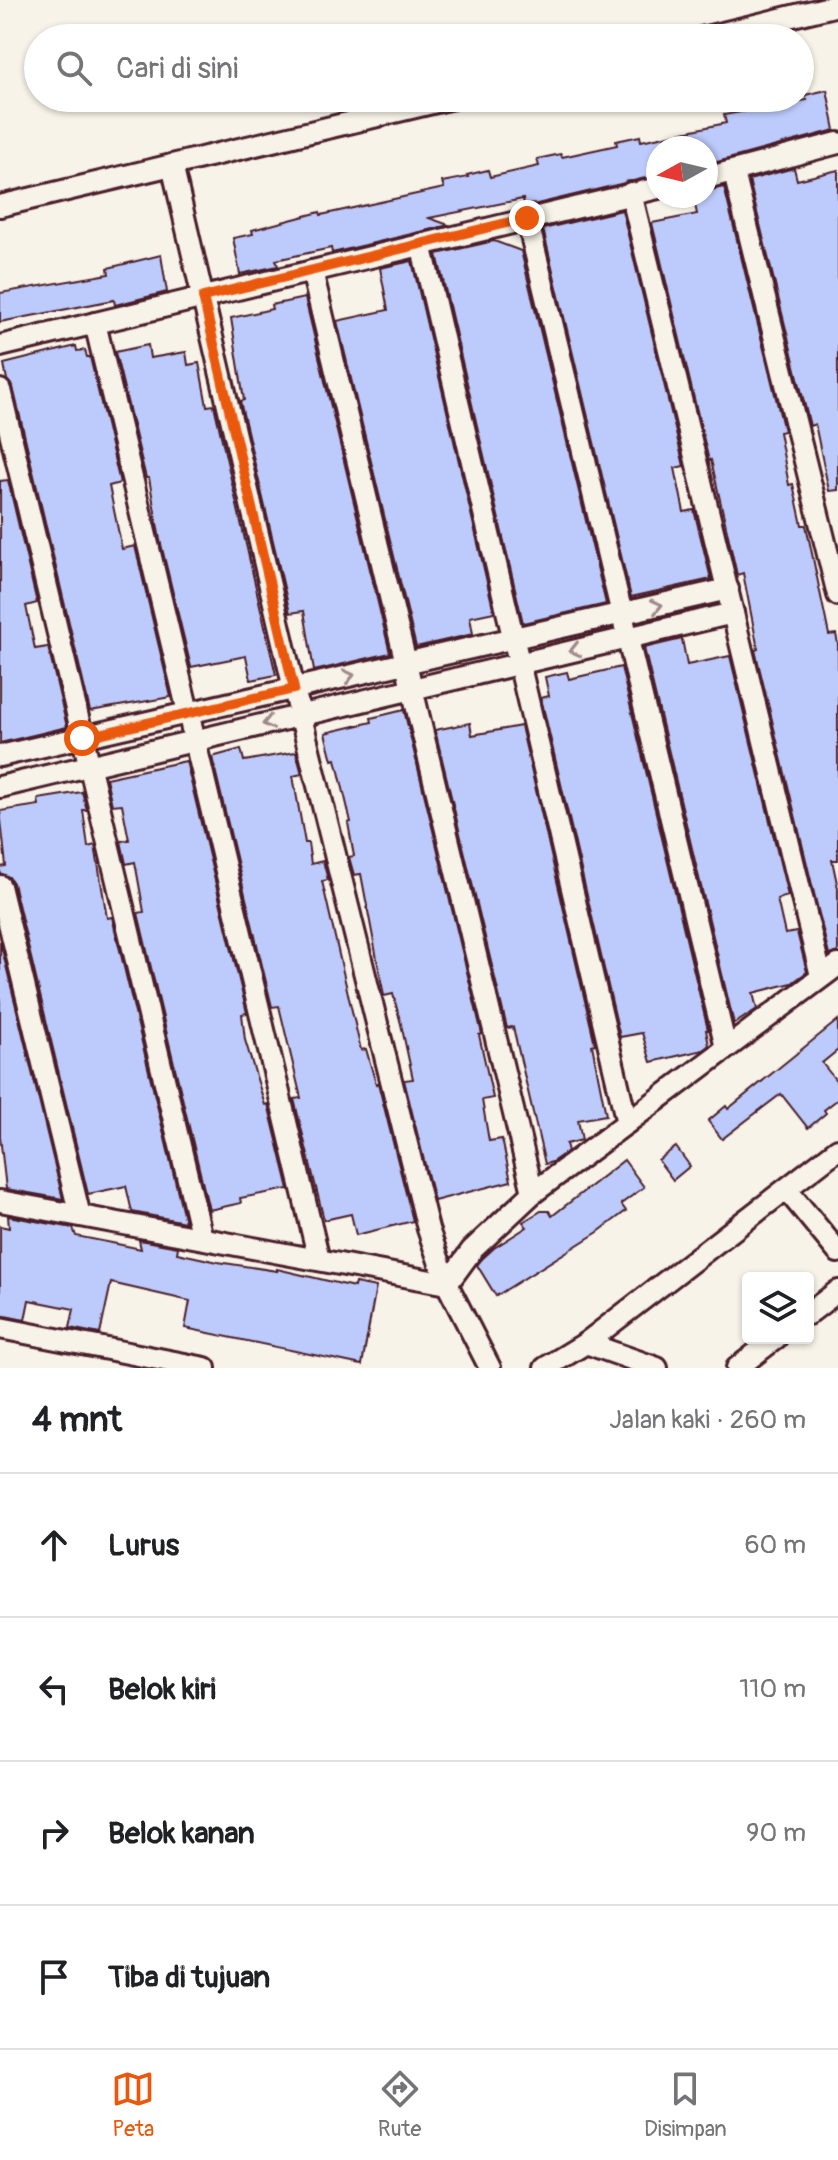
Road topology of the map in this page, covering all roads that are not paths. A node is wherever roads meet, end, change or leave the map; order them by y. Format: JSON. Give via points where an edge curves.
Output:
{"nodes":[{"id":1,"x":838,"y":5,"type":"edge"},
{"id":2,"x":760,"y":24,"type":"edge"},
{"id":3,"x":394,"y":112,"type":"edge"},
{"id":4,"x":838,"y":143,"type":"edge"},
{"id":5,"x":172,"y":165,"type":"junction"},
{"id":6,"x":734,"y":173,"type":"junction"},
{"id":7,"x":718,"y":176,"type":"edge"},
{"id":8,"x":646,"y":190,"type":"edge"},
{"id":9,"x":631,"y":193,"type":"junction"},
{"id":10,"x":0,"y":206,"type":"edge"},
{"id":11,"x":527,"y":218,"type":"junction"},
{"id":12,"x":421,"y":244,"type":"junction"},
{"id":13,"x":312,"y":271,"type":"junction"},
{"id":14,"x":203,"y":297,"type":"junction"},
{"id":15,"x":95,"y":323,"type":"junction"},
{"id":16,"x":0,"y":346,"type":"edge"},
{"id":17,"x":0,"y":390,"type":"edge"},
{"id":18,"x":837,"y":586,"type":"edge"},
{"id":19,"x":728,"y":589,"type":"junction"},
{"id":20,"x":733,"y":613,"type":"junction"},
{"id":21,"x":622,"y":614,"type":"junction"},
{"id":22,"x":515,"y":638,"type":"junction"},
{"id":23,"x":628,"y":638,"type":"junction"},
{"id":24,"x":407,"y":663,"type":"junction"},
{"id":25,"x":521,"y":663,"type":"junction"},
{"id":26,"x":294,"y":689,"type":"junction"},
{"id":27,"x":413,"y":689,"type":"junction"},
{"id":28,"x":188,"y":713,"type":"junction"},
{"id":29,"x":301,"y":715,"type":"junction"},
{"id":30,"x":82,"y":738,"type":"junction"},
{"id":31,"x":195,"y":741,"type":"junction"},
{"id":32,"x":0,"y":756,"type":"edge"},
{"id":33,"x":89,"y":766,"type":"junction"},
{"id":34,"x":0,"y":787,"type":"edge"},
{"id":35,"x":0,"y":886,"type":"edge"},
{"id":36,"x":830,"y":971,"type":"edge"},
{"id":37,"x":726,"y":1048,"type":"junction"},
{"id":38,"x":627,"y":1123,"type":"junction"},
{"id":39,"x":838,"y":1149,"type":"edge"},
{"id":40,"x":787,"y":1190,"type":"junction"},
{"id":41,"x":533,"y":1193,"type":"junction"},
{"id":42,"x":0,"y":1201,"type":"edge"},
{"id":43,"x":80,"y":1216,"type":"junction"},
{"id":44,"x":202,"y":1238,"type":"junction"},
{"id":45,"x":838,"y":1252,"type":"edge"},
{"id":46,"x":319,"y":1260,"type":"junction"},
{"id":47,"x":447,"y":1284,"type":"junction"},
{"id":48,"x":838,"y":1291,"type":"edge"},
{"id":49,"x":814,"y":1309,"type":"edge"},
{"id":50,"x":0,"y":1328,"type":"edge"},
{"id":51,"x":586,"y":1343,"type":"junction"},
{"id":52,"x":768,"y":1344,"type":"edge"},
{"id":53,"x":102,"y":1358,"type":"edge"},
{"id":54,"x":205,"y":1368,"type":"edge"},
{"id":55,"x":490,"y":1368,"type":"edge"},
{"id":56,"x":545,"y":1368,"type":"edge"},
{"id":57,"x":657,"y":1368,"type":"edge"},
{"id":58,"x":737,"y":1368,"type":"edge"}],
"edges":[{"from":1,"to":2,"type":"street"},
{"from":3,"to":5,"type":"street"},
{"from":4,"to":6,"type":"street"},
{"from":5,"to":10,"type":"street"},
{"from":5,"to":14,"type":"street"},
{"from":6,"to":7,"type":"street"},
{"from":6,"to":18,"type":"street"},
{"from":8,"to":9,"type":"street"},
{"from":9,"to":11,"type":"street"},
{"from":9,"to":19,"type":"street"},
{"from":11,"to":12,"type":"street"},
{"from":11,"to":21,"type":"street"},
{"from":12,"to":13,"type":"street"},
{"from":12,"to":22,"type":"street"},
{"from":13,"to":14,"type":"street"},
{"from":13,"to":24,"type":"street"},
{"from":14,"to":15,"type":"street"},
{"from":14,"to":26,"type":"street"},
{"from":15,"to":16,"type":"street"},
{"from":15,"to":28,"type":"street"},
{"from":17,"to":30,"type":"street"},
{"from":19,"to":20,"type":"street"},
{"from":21,"to":19,"type":"street","one_way":true},
{"from":20,"to":23,"type":"street"},
{"from":20,"to":36,"type":"street"},
{"from":21,"to":22,"type":"street"},
{"from":21,"to":23,"type":"street"},
{"from":22,"to":24,"type":"street"},
{"from":22,"to":25,"type":"street"},
{"from":23,"to":25,"type":"street","one_way":true},
{"from":23,"to":37,"type":"street"},
{"from":26,"to":24,"type":"street","one_way":true},
{"from":24,"to":27,"type":"street"},
{"from":25,"to":27,"type":"street"},
{"from":25,"to":38,"type":"street"},
{"from":26,"to":28,"type":"street"},
{"from":26,"to":29,"type":"street"},
{"from":27,"to":29,"type":"street"},
{"from":27,"to":41,"type":"street"},
{"from":28,"to":30,"type":"street"},
{"from":28,"to":31,"type":"street"},
{"from":29,"to":31,"type":"street","one_way":true},
{"from":29,"to":47,"type":"street","via":[[428,1229]]},
{"from":30,"to":32,"type":"street"},
{"from":30,"to":33,"type":"street"},
{"from":31,"to":33,"type":"street"},
{"from":31,"to":46,"type":"street"},
{"from":33,"to":34,"type":"street"},
{"from":33,"to":44,"type":"street"},
{"from":35,"to":43,"type":"street"},
{"from":36,"to":37,"type":"street"},
{"from":37,"to":38,"type":"street"},
{"from":38,"to":41,"type":"street"},
{"from":39,"to":40,"type":"street"},
{"from":40,"to":45,"type":"street"},
{"from":40,"to":51,"type":"street"},
{"from":41,"to":47,"type":"street","via":[[472,1250]]},
{"from":42,"to":43,"type":"street"},
{"from":43,"to":44,"type":"street"},
{"from":44,"to":46,"type":"street"},
{"from":46,"to":47,"type":"street"},
{"from":47,"to":55,"type":"street"},
{"from":48,"to":49,"type":"street"},
{"from":50,"to":53,"type":"street"},
{"from":51,"to":56,"type":"street"},
{"from":51,"to":57,"type":"street"},
{"from":52,"to":58,"type":"street"},
{"from":53,"to":54,"type":"street"}]}
